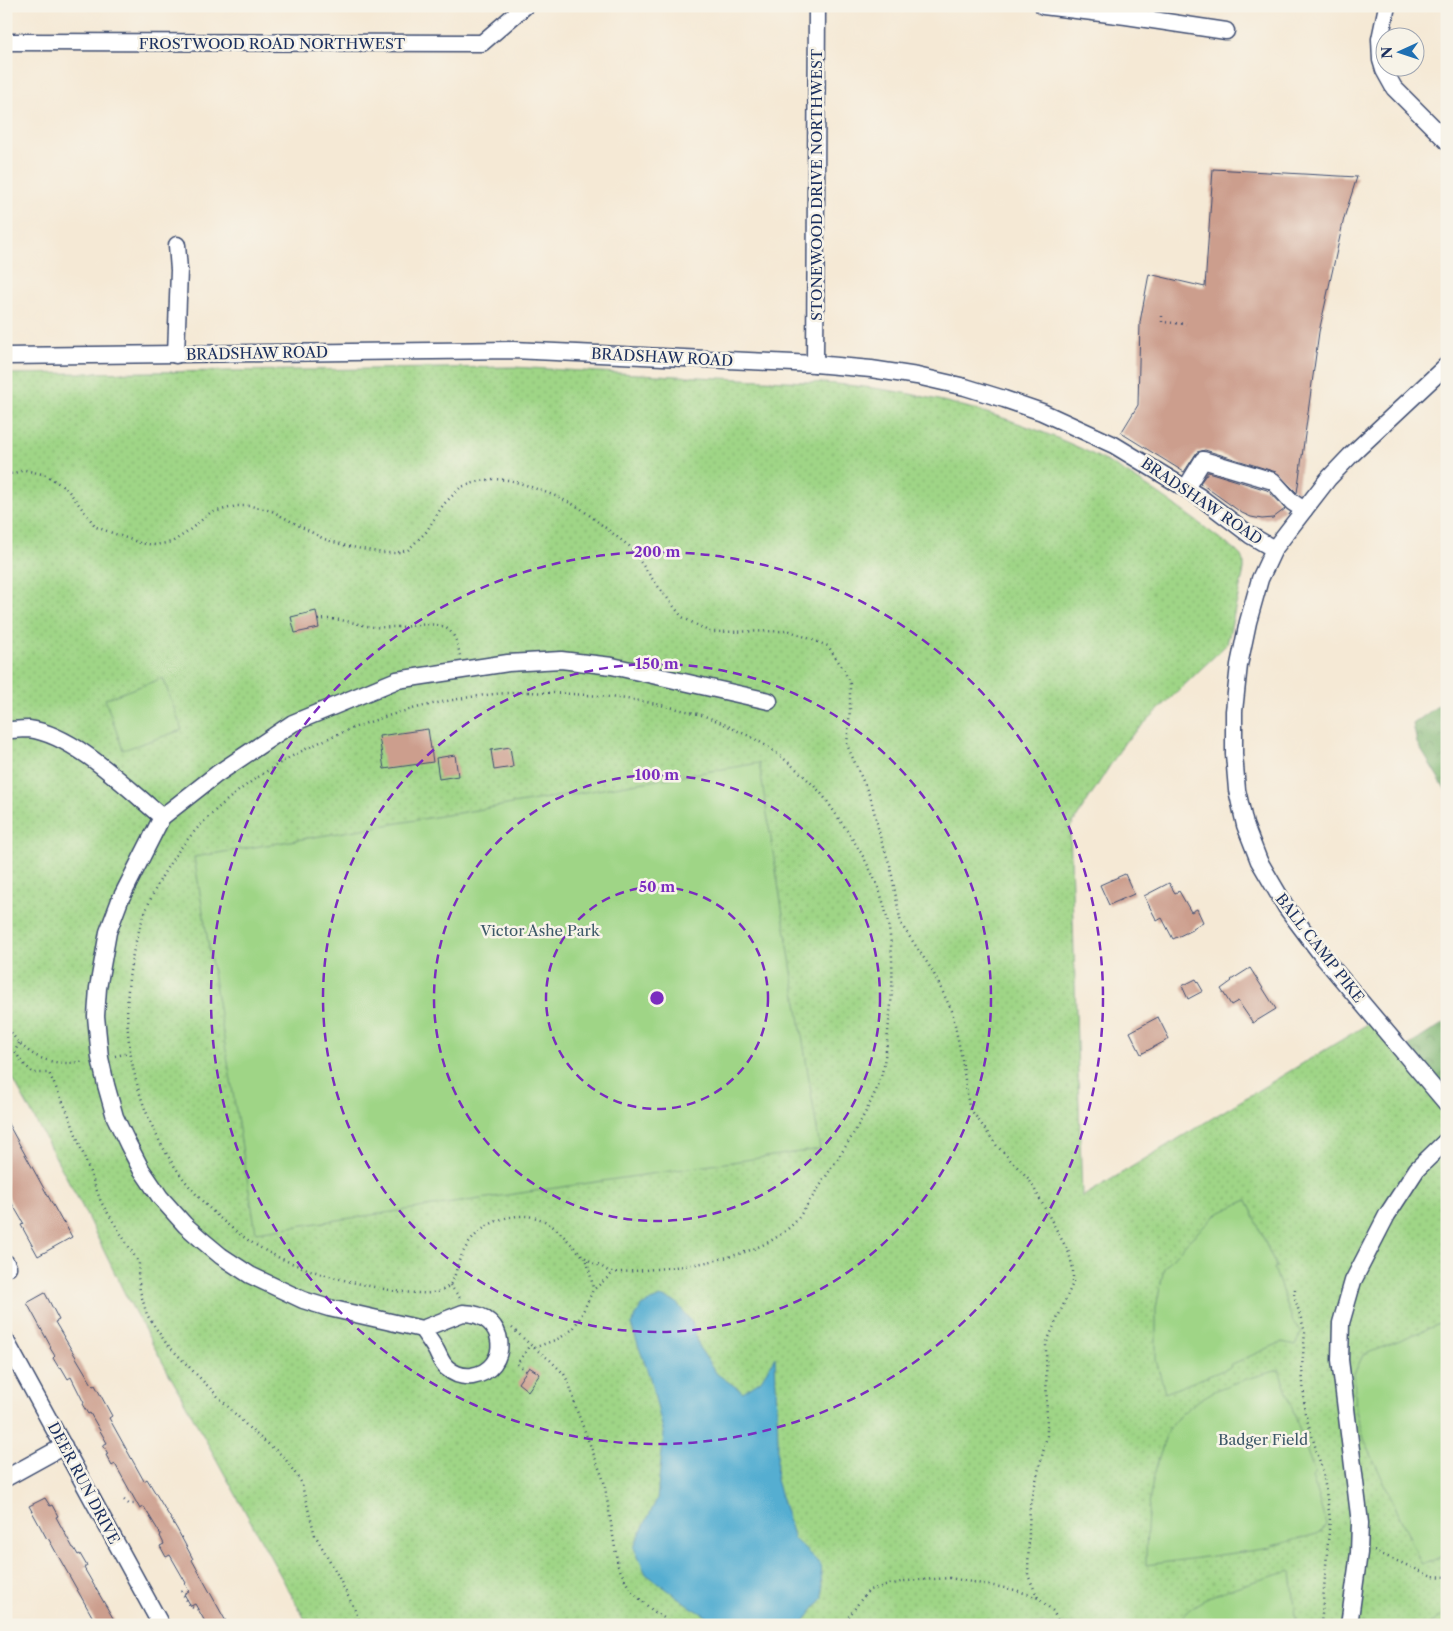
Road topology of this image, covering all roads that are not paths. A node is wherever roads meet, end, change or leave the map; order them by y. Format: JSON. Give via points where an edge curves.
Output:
{"nodes":[{"id":1,"x":525,"y":6,"type":"edge"},
{"id":2,"x":817,"y":6,"type":"edge"},
{"id":3,"x":1043,"y":6,"type":"edge"},
{"id":4,"x":1387,"y":6,"type":"edge"},
{"id":5,"x":1226,"y":31,"type":"dead end"},
{"id":6,"x":6,"y":42,"type":"edge"},
{"id":7,"x":1447,"y":141,"type":"edge"},
{"id":8,"x":176,"y":245,"type":"dead end"},
{"id":9,"x":176,"y":355,"type":"junction"},
{"id":10,"x":6,"y":356,"type":"edge"},
{"id":11,"x":815,"y":364,"type":"junction"},
{"id":12,"x":1447,"y":365,"type":"edge"},
{"id":13,"x":1186,"y":488,"type":"junction"},
{"id":14,"x":1304,"y":510,"type":"junction"},
{"id":15,"x":1274,"y":549,"type":"junction"},
{"id":16,"x":769,"y":701,"type":"dead end"},
{"id":17,"x":6,"y":730,"type":"edge"},
{"id":18,"x":162,"y":818,"type":"junction"},
{"id":19,"x":1447,"y":1104,"type":"edge"},
{"id":20,"x":1447,"y":1140,"type":"edge"},
{"id":21,"x":422,"y":1329,"type":"junction"},
{"id":22,"x":6,"y":1341,"type":"edge"},
{"id":23,"x":64,"y":1446,"type":"junction"},
{"id":24,"x":6,"y":1478,"type":"edge"},
{"id":25,"x":161,"y":1625,"type":"edge"},
{"id":26,"x":1349,"y":1625,"type":"edge"}],
"edges":[{"from":1,"to":6,"type":"street","name":"FROSTWOOD ROAD NORTHWEST","via":[[482,43]]},
{"from":2,"to":11,"type":"street","name":"STONEWOOD DRIVE NORTHWEST"},
{"from":3,"to":5,"type":"street"},
{"from":4,"to":7,"type":"street","via":[[1380,39],[1384,70],[1394,88]]},
{"from":8,"to":9,"type":"street","via":[[179,270]]},
{"from":9,"to":10,"type":"street","name":"BRADSHAW ROAD"},
{"from":9,"to":11,"type":"street","name":"BRADSHAW ROAD","via":[[513,350]]},
{"from":11,"to":13,"type":"street","name":"BRADSHAW ROAD","via":[[918,376],[1004,399],[1042,412],[1114,445]]},
{"from":12,"to":14,"type":"street","name":"BALL CAMP PIKE","via":[[1350,456]]},
{"from":13,"to":14,"type":"street","via":[[1203,460],[1273,481]]},
{"from":13,"to":15,"type":"street","name":"BRADSHAW ROAD"},
{"from":14,"to":15,"type":"street","name":"BALL CAMP PIKE"},
{"from":15,"to":19,"type":"street","name":"BALL CAMP PIKE","via":[[1260,579],[1248,622],[1234,711],[1237,790],[1245,825],[1259,861],[1295,921]]},
{"from":16,"to":18,"type":"street","via":[[612,666],[561,660],[508,662],[397,680],[293,723],[217,774]]},
{"from":17,"to":18,"type":"street","via":[[29,730],[63,740],[95,762]]},
{"from":18,"to":21,"type":"street","via":[[120,900],[108,932],[98,988],[100,1058],[106,1085],[116,1117],[141,1169],[160,1197],[202,1242],[250,1275],[303,1300]]},
{"from":20,"to":26,"type":"street","via":[[1417,1169],[1387,1215],[1353,1281],[1340,1322],[1340,1360],[1360,1523]]},
{"from":21,"to":21,"type":"street","via":[[441,1362],[457,1374],[482,1373],[494,1363],[498,1354],[500,1343],[492,1323],[483,1316],[463,1313]]},
{"from":22,"to":23,"type":"street","name":"DEER RUN DRIVE"},
{"from":23,"to":24,"type":"street"},
{"from":23,"to":25,"type":"street","name":"DEER RUN DRIVE"}]}
